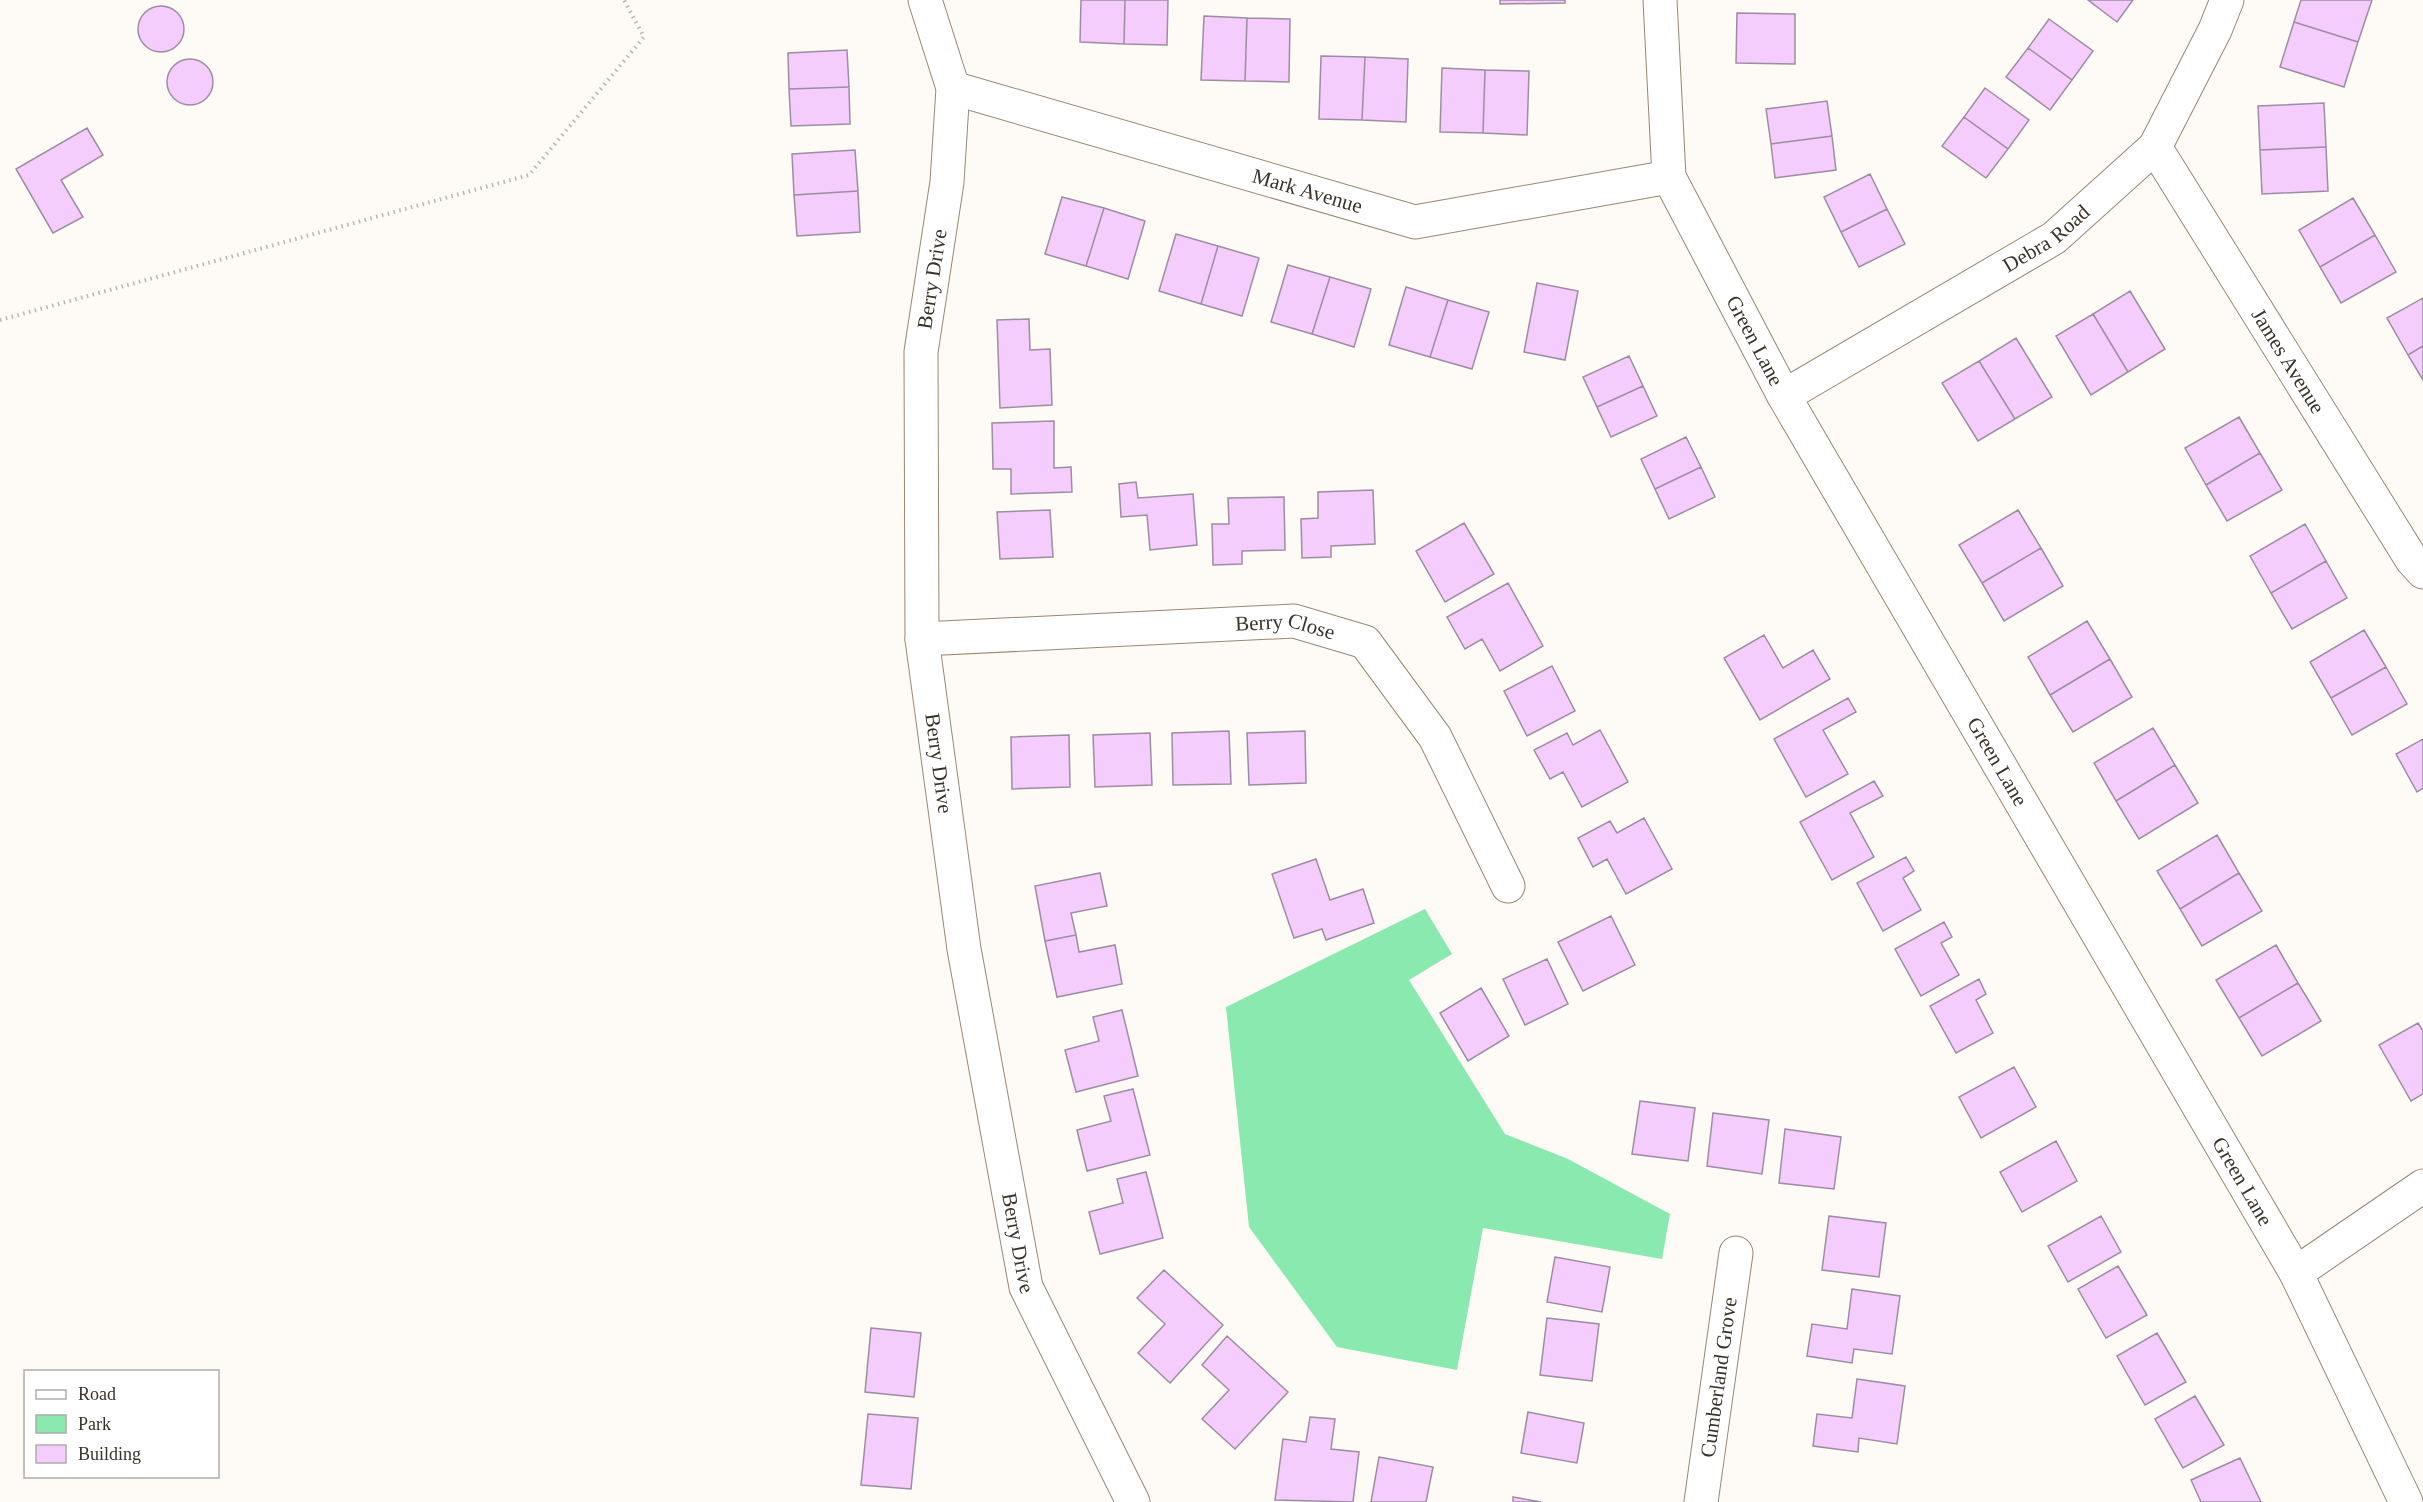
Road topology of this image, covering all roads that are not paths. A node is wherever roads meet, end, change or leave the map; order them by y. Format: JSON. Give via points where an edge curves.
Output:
{"nodes":[{"id":1,"x":925,"y":0,"type":"edge"},
{"id":2,"x":1660,"y":0,"type":"edge"},
{"id":3,"x":2227,"y":0,"type":"edge"},
{"id":4,"x":953,"y":88,"type":"junction"},
{"id":5,"x":2155,"y":147,"type":"junction"},
{"id":6,"x":1669,"y":177,"type":"junction"},
{"id":7,"x":1784,"y":396,"type":"junction"},
{"id":8,"x":2423,"y":572,"type":"edge"},
{"id":9,"x":922,"y":639,"type":"junction"},
{"id":10,"x":1508,"y":886,"type":"dead end"},
{"id":11,"x":2423,"y":1186,"type":"edge"},
{"id":12,"x":1736,"y":1253,"type":"dead end"},
{"id":13,"x":2296,"y":1273,"type":"junction"},
{"id":14,"x":1133,"y":1502,"type":"edge"},
{"id":15,"x":1701,"y":1502,"type":"edge"},
{"id":16,"x":2406,"y":1502,"type":"edge"}],
"edges":[{"from":1,"to":4,"type":"street","name":"Berry Drive"},
{"from":2,"to":6,"type":"street","name":"Green Lane"},
{"from":3,"to":5,"type":"street","name":"Debra Road"},
{"from":4,"to":6,"type":"street","name":"Mark Avenue","via":[[1415,222]]},
{"from":4,"to":9,"type":"street","name":"Berry Drive","via":[[947,182],[921,352]]},
{"from":5,"to":7,"type":"street","name":"Debra Road","via":[[2054,237]]},
{"from":5,"to":8,"type":"street","name":"James Avenue"},
{"from":6,"to":7,"type":"street","name":"Green Lane"},
{"from":7,"to":13,"type":"street","name":"Green Lane"},
{"from":9,"to":10,"type":"street","name":"Berry Close","via":[[1294,621],[1365,642],[1435,737]]},
{"from":9,"to":14,"type":"street","name":"Berry Drive","via":[[964,949],[1026,1287]]},
{"from":11,"to":13,"type":"street"},
{"from":12,"to":15,"type":"street","name":"Cumberland Grove"},
{"from":13,"to":16,"type":"street","name":"Green Lane"}]}
